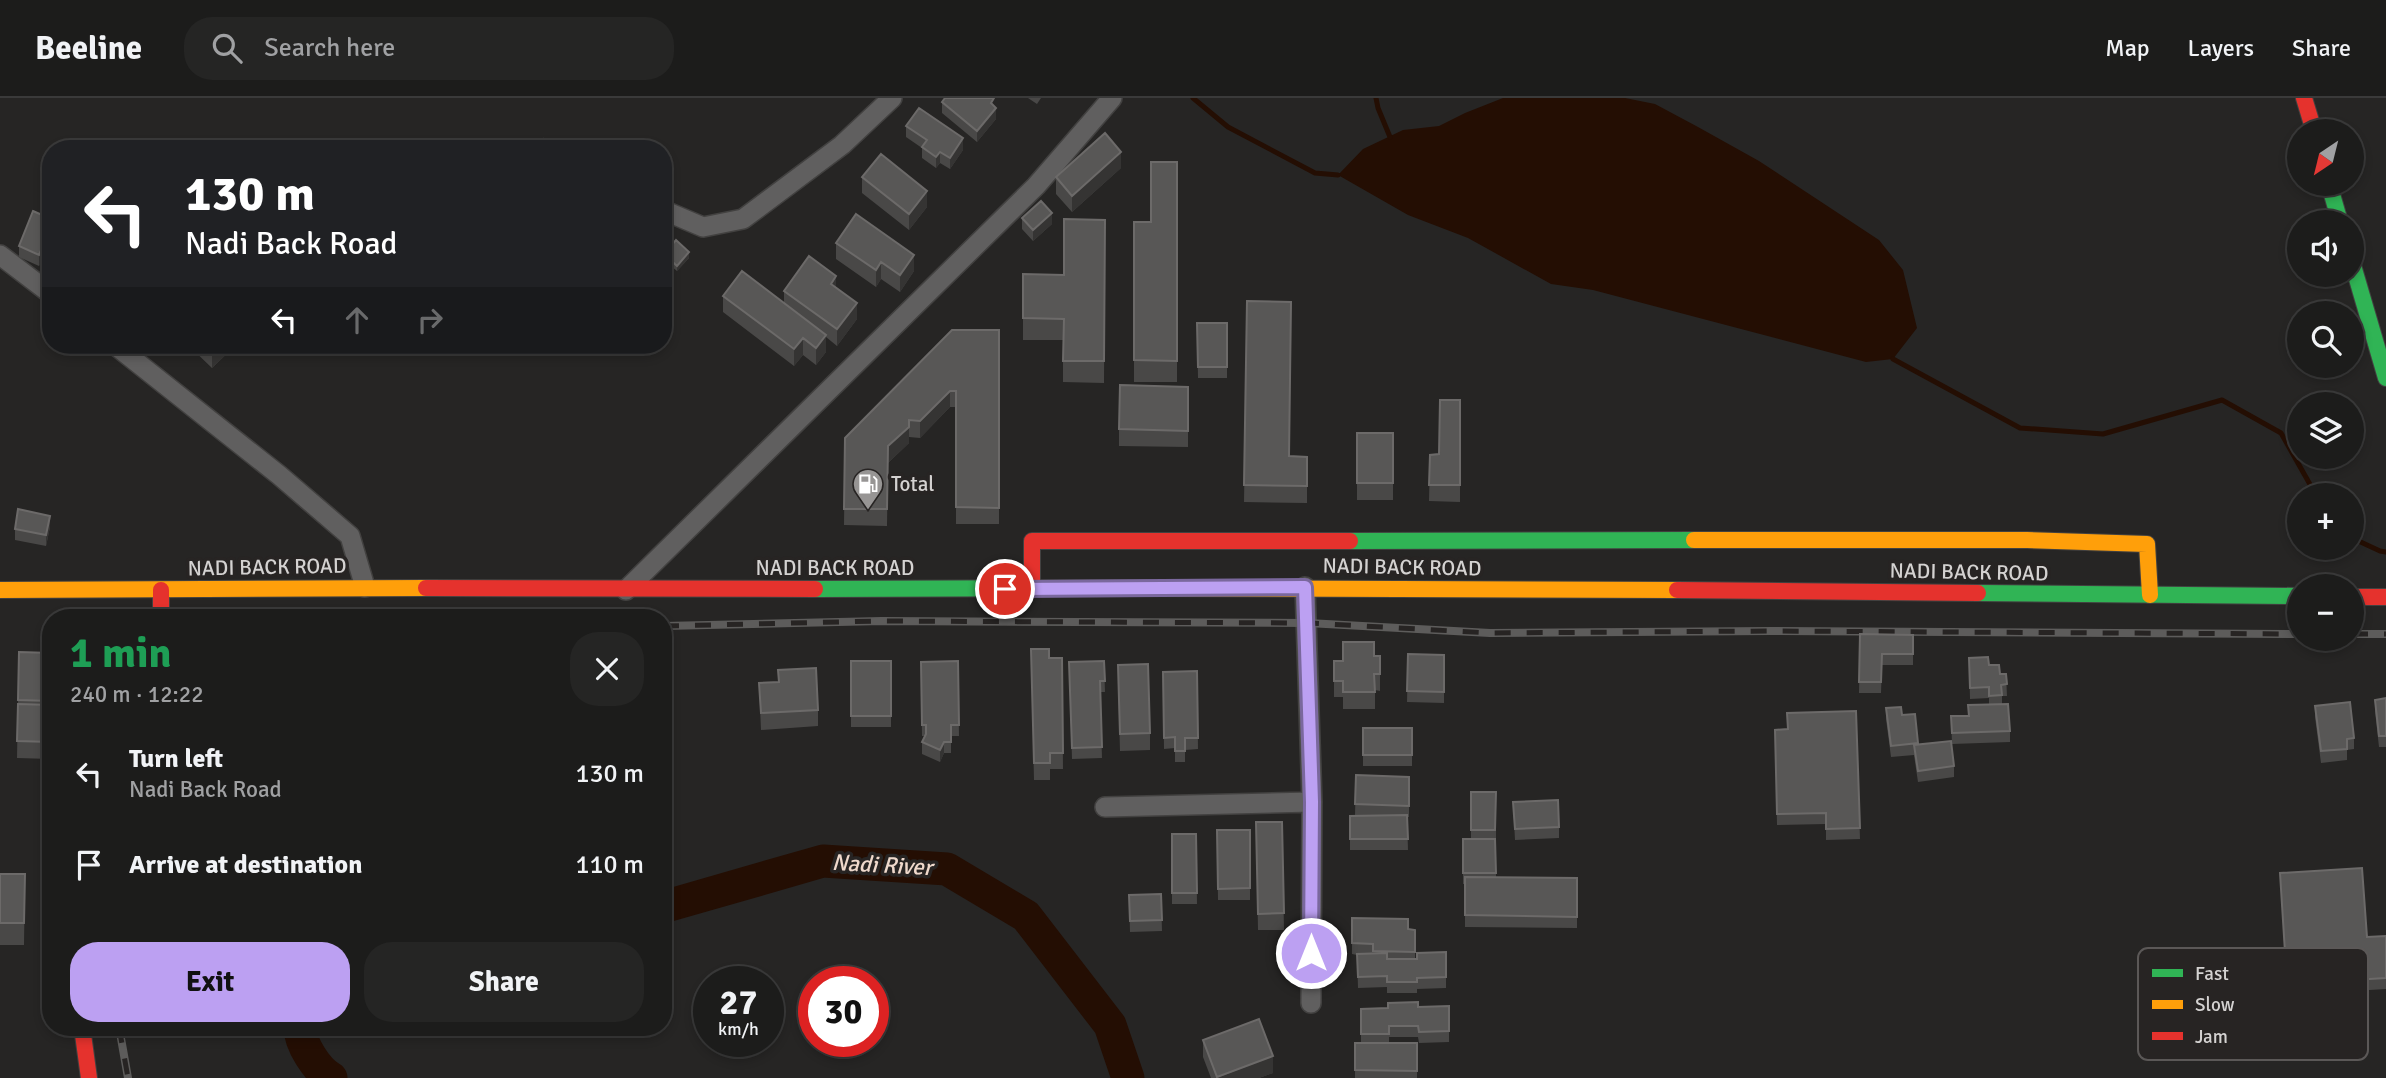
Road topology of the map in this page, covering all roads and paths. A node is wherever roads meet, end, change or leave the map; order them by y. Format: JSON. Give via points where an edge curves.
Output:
{"nodes":[{"id":1,"x":892,"y":98,"type":"edge"},
{"id":2,"x":2304,"y":98,"type":"edge"},
{"id":3,"x":1108,"y":100,"type":"edge"},
{"id":4,"x":2310,"y":119,"type":"edge"},
{"id":5,"x":672,"y":214,"type":"edge"},
{"id":6,"x":0,"y":255,"type":"edge"},
{"id":7,"x":42,"y":287,"type":"edge"},
{"id":8,"x":2359,"y":287,"type":"edge"},
{"id":9,"x":126,"y":354,"type":"edge"},
{"id":10,"x":2386,"y":378,"type":"edge"},
{"id":11,"x":365,"y":587,"type":"junction"},
{"id":12,"x":1305,"y":587,"type":"junction"},
{"id":13,"x":1032,"y":589,"type":"junction"},
{"id":14,"x":0,"y":590,"type":"edge"},
{"id":15,"x":161,"y":590,"type":"junction"},
{"id":16,"x":626,"y":590,"type":"junction"},
{"id":17,"x":2150,"y":595,"type":"junction"},
{"id":18,"x":2287,"y":596,"type":"edge"},
{"id":19,"x":2364,"y":597,"type":"edge"},
{"id":20,"x":2386,"y":597,"type":"edge"},
{"id":21,"x":161,"y":609,"type":"edge"},
{"id":22,"x":1312,"y":802,"type":"junction"},
{"id":23,"x":1105,"y":807,"type":"dead end"},
{"id":24,"x":1311,"y":1003,"type":"dead end"},
{"id":25,"x":83,"y":1036,"type":"edge"},
{"id":26,"x":89,"y":1078,"type":"edge"}],
"edges":[{"from":1,"to":5,"type":"street","via":[[842,145],[743,219],[703,227]]},
{"from":2,"to":4,"type":"main road"},
{"from":3,"to":16,"type":"street","via":[[1036,186]]},
{"from":6,"to":7,"type":"street"},
{"from":8,"to":10,"type":"main road"},
{"from":9,"to":11,"type":"street","via":[[350,536]]},
{"from":11,"to":15,"type":"main road","name":"NADI BACK ROAD"},
{"from":11,"to":16,"type":"main road","name":"NADI BACK ROAD"},
{"from":12,"to":13,"type":"main road","name":"NADI BACK ROAD"},
{"from":12,"to":17,"type":"main road","name":"NADI BACK ROAD"},
{"from":12,"to":22,"type":"street"},
{"from":13,"to":16,"type":"main road","name":"NADI BACK ROAD"},
{"from":13,"to":17,"type":"main road","via":[[1032,541],[2027,540],[2147,544]]},
{"from":14,"to":15,"type":"main road","name":"NADI BACK ROAD"},
{"from":15,"to":21,"type":"main road"},
{"from":17,"to":18,"type":"main road","name":"NADI BACK ROAD"},
{"from":19,"to":20,"type":"main road"},
{"from":22,"to":23,"type":"street"},
{"from":22,"to":24,"type":"street"},
{"from":25,"to":26,"type":"main road"}]}
